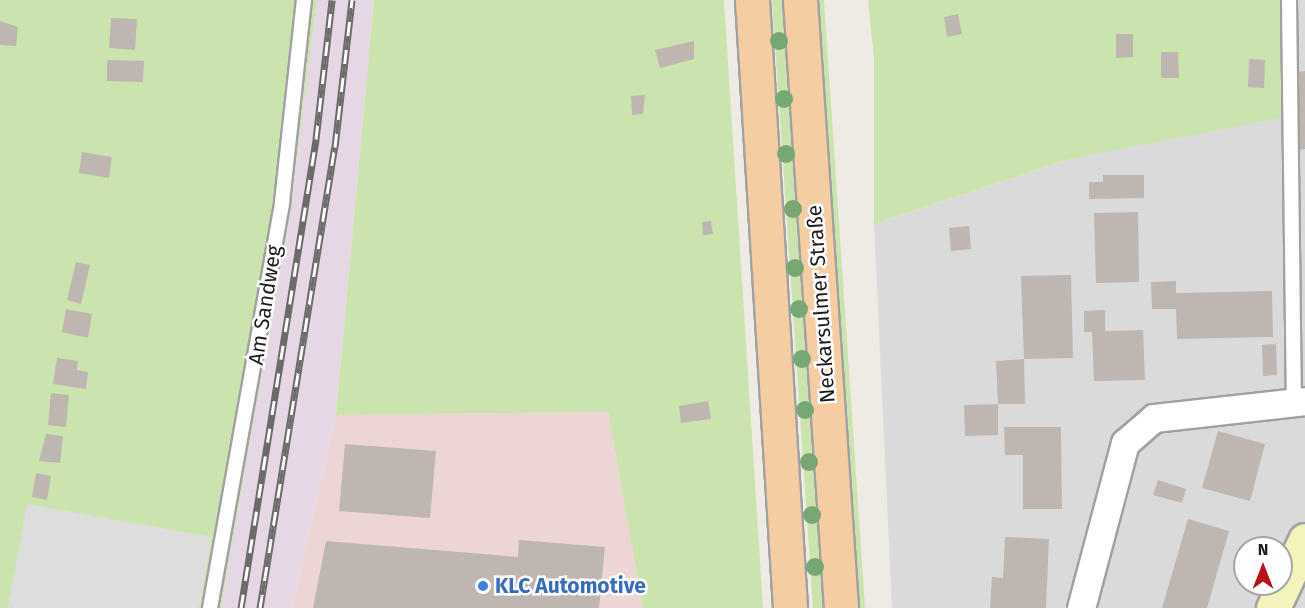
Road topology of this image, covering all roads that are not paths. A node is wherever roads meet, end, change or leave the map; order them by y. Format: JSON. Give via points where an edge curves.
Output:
{"nodes":[{"id":1,"x":304,"y":0,"type":"edge"},
{"id":2,"x":752,"y":0,"type":"edge"},
{"id":3,"x":801,"y":0,"type":"edge"},
{"id":4,"x":1289,"y":0,"type":"edge"},
{"id":5,"x":1299,"y":400,"type":"edge"},
{"id":6,"x":1305,"y":540,"type":"edge"},
{"id":7,"x":210,"y":608,"type":"edge"},
{"id":8,"x":790,"y":608,"type":"edge"},
{"id":9,"x":841,"y":608,"type":"edge"},
{"id":10,"x":1081,"y":608,"type":"edge"},
{"id":11,"x":1273,"y":608,"type":"edge"}],
"edges":[{"from":1,"to":7,"type":"lane","name":"Am Sandweg","via":[[282,202]]},
{"from":2,"to":8,"type":"main road"},
{"from":3,"to":9,"type":"main road","name":"Neckarsulmer Straße"},
{"from":4,"to":5,"type":"lane"},
{"from":5,"to":10,"type":"street","via":[[1154,418],[1125,443]]},
{"from":6,"to":11,"type":"main road"}]}
